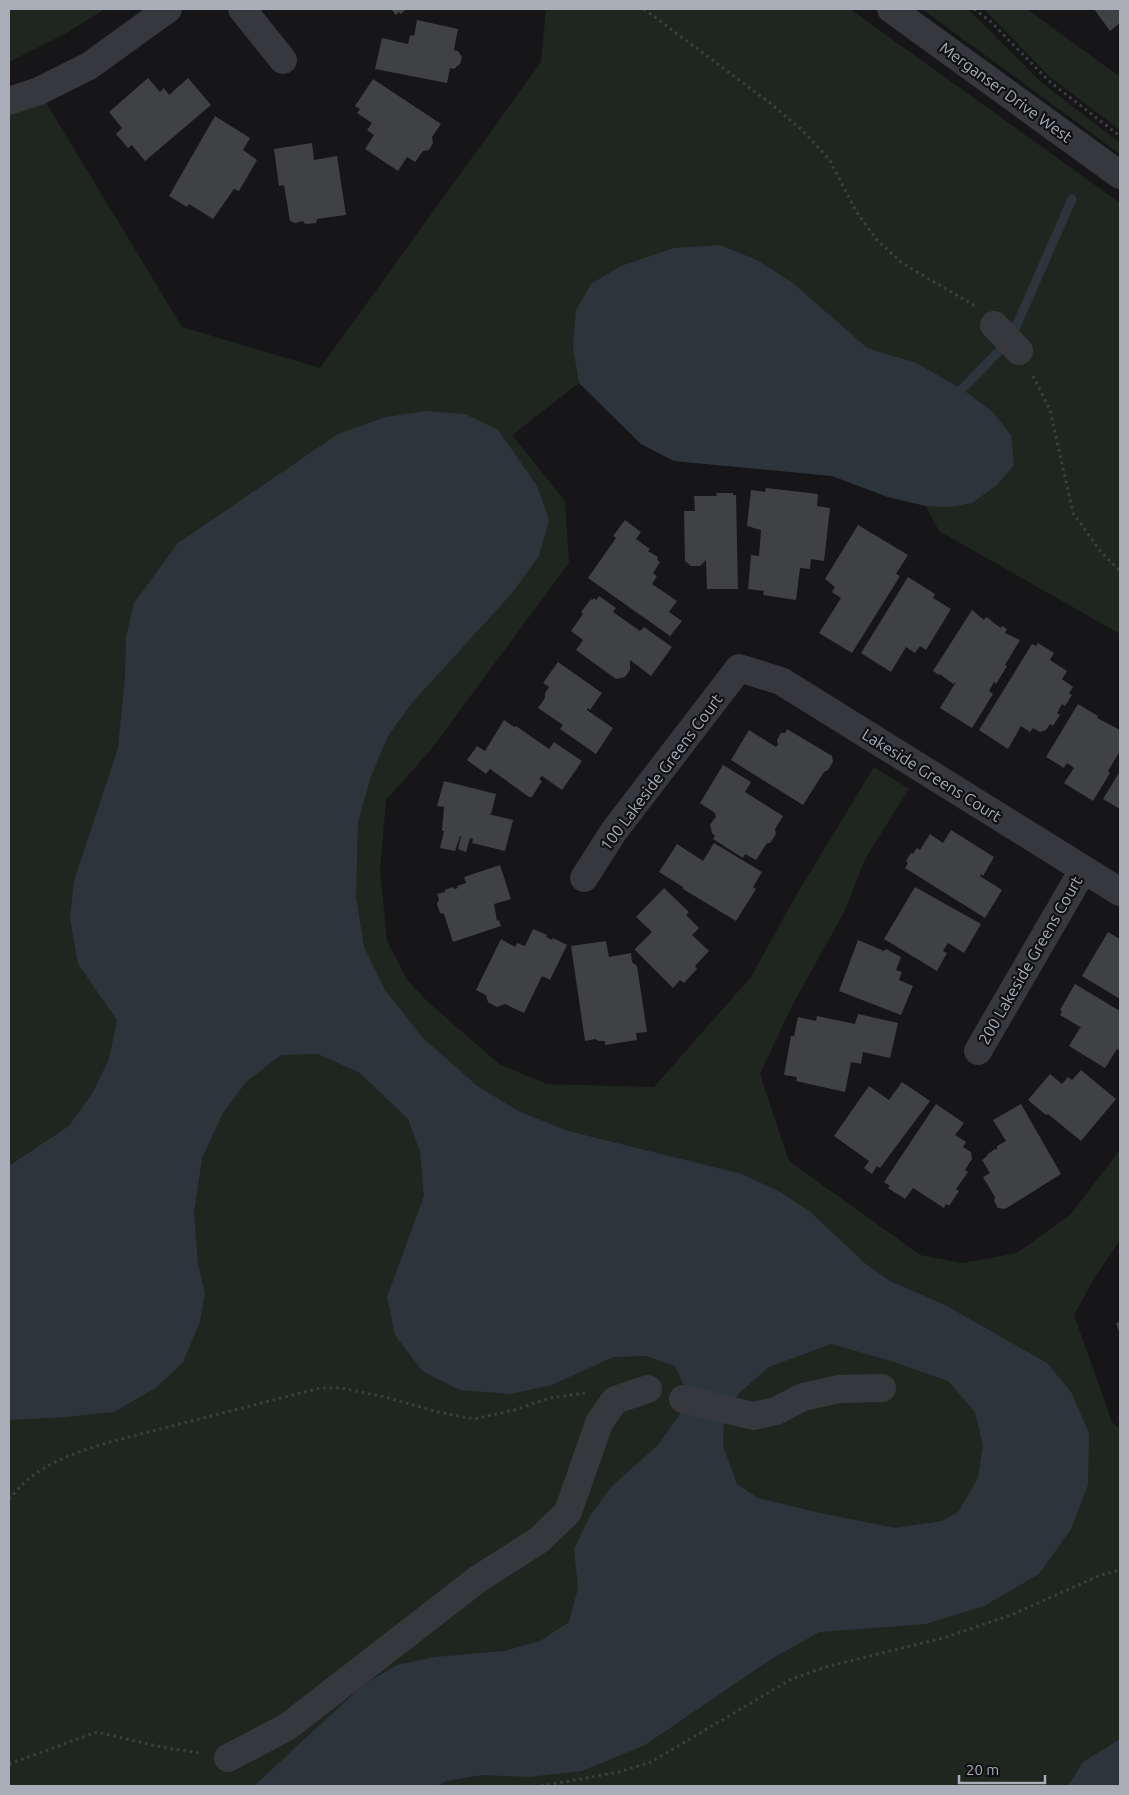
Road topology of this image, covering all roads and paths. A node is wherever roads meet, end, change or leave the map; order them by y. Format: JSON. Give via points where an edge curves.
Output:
{"nodes":[{"id":1,"x":168,"y":9,"type":"edge"},
{"id":2,"x":242,"y":9,"type":"edge"},
{"id":3,"x":644,"y":9,"type":"edge"},
{"id":4,"x":891,"y":9,"type":"edge"},
{"id":5,"x":974,"y":9,"type":"edge"},
{"id":6,"x":283,"y":60,"type":"dead end"},
{"id":7,"x":9,"y":101,"type":"edge"},
{"id":8,"x":1120,"y":136,"type":"edge"},
{"id":9,"x":1120,"y":175,"type":"edge"},
{"id":10,"x":994,"y":325,"type":"joint"},
{"id":11,"x":1019,"y":351,"type":"joint"},
{"id":12,"x":1120,"y":571,"type":"edge"},
{"id":13,"x":739,"y":668,"type":"joint"},
{"id":14,"x":1083,"y":870,"type":"junction"},
{"id":15,"x":584,"y":878,"type":"dead end"},
{"id":16,"x":1120,"y":892,"type":"edge"},
{"id":17,"x":978,"y":1051,"type":"dead end"},
{"id":18,"x":882,"y":1388,"type":"dead end"},
{"id":19,"x":648,"y":1389,"type":"dead end"},
{"id":20,"x":588,"y":1392,"type":"dead end"},
{"id":21,"x":683,"y":1399,"type":"dead end"},
{"id":22,"x":9,"y":1499,"type":"edge"},
{"id":23,"x":1120,"y":1570,"type":"edge"},
{"id":24,"x":228,"y":1758,"type":"joint"},
{"id":25,"x":9,"y":1764,"type":"edge"},
{"id":26,"x":541,"y":1786,"type":"edge"}],
"edges":[{"from":1,"to":7,"type":"street","via":[[89,66],[39,91]]},
{"from":2,"to":6,"type":"street"},
{"from":3,"to":10,"type":"path","via":[[802,130],[829,159],[856,211],[876,239],[902,263],[972,304]]},
{"from":4,"to":9,"type":"street","name":"Merganser Drive West"},
{"from":5,"to":8,"type":"path","via":[[1050,82]]},
{"from":10,"to":11,"type":"street"},
{"from":11,"to":12,"type":"path","via":[[1050,410],[1073,513],[1101,552]]},
{"from":13,"to":14,"type":"street","name":"Lakeside Greens Court","via":[[781,681]]},
{"from":13,"to":15,"type":"street","name":"100 Lakeside Greens Court","via":[[614,831]]},
{"from":14,"to":16,"type":"street","name":"Lakeside Greens Court"},
{"from":14,"to":17,"type":"street","name":"200 Lakeside Greens Court"},
{"from":18,"to":21,"type":"street","via":[[839,1389],[803,1397],[776,1411],[753,1416]]},
{"from":19,"to":24,"type":"street","via":[[615,1400],[599,1423],[568,1512],[539,1540],[478,1579],[287,1727]]},
{"from":20,"to":22,"type":"path","via":[[550,1398],[474,1419],[341,1388],[320,1388],[78,1452],[25,1481]]},
{"from":23,"to":26,"type":"path","via":[[1101,1575],[1010,1615],[943,1638],[825,1667],[790,1680],[651,1762],[619,1772]]},
{"from":24,"to":25,"type":"path","via":[[97,1732]]}]}
